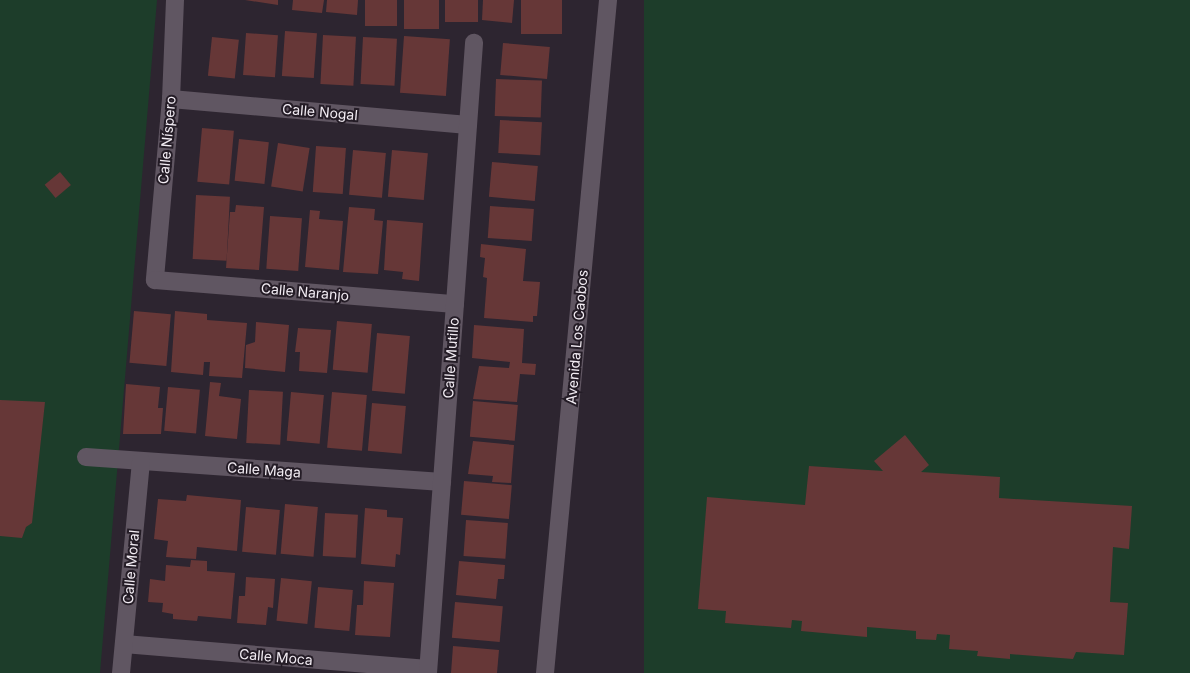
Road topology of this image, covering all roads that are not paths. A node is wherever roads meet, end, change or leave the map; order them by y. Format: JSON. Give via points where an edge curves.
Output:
{"nodes":[{"id":1,"x":175,"y":0,"type":"edge"},
{"id":2,"x":608,"y":0,"type":"edge"},
{"id":3,"x":474,"y":43,"type":"dead end"},
{"id":4,"x":171,"y":99,"type":"junction"},
{"id":5,"x":468,"y":125,"type":"junction"},
{"id":6,"x":155,"y":280,"type":"joint"},
{"id":7,"x":455,"y":304,"type":"junction"},
{"id":8,"x":86,"y":457,"type":"dead end"},
{"id":9,"x":141,"y":461,"type":"junction"},
{"id":10,"x":442,"y":482,"type":"junction"},
{"id":11,"x":124,"y":644,"type":"junction"},
{"id":12,"x":428,"y":671,"type":"edge"},
{"id":13,"x":121,"y":673,"type":"edge"},
{"id":14,"x":546,"y":673,"type":"edge"}],
"edges":[{"from":1,"to":4,"type":"street","name":"Calle Níspero"},
{"from":2,"to":14,"type":"street","name":"Avenida Los Caobos"},
{"from":3,"to":5,"type":"street","name":"Calle Mutillo"},
{"from":4,"to":5,"type":"street","name":"Calle Nogal"},
{"from":4,"to":6,"type":"street","name":"Calle Níspero"},
{"from":5,"to":7,"type":"street","name":"Calle Mutillo"},
{"from":6,"to":7,"type":"street","name":"Calle Naranjo"},
{"from":7,"to":10,"type":"street","name":"Calle Mutillo"},
{"from":8,"to":9,"type":"street","name":"Calle Maga"},
{"from":9,"to":10,"type":"street","name":"Calle Maga"},
{"from":9,"to":11,"type":"street","name":"Calle Moral"},
{"from":10,"to":12,"type":"street","name":"Calle Mutillo"},
{"from":11,"to":12,"type":"street","name":"Calle Moca"},
{"from":11,"to":13,"type":"street","name":"Calle Moral"}]}
